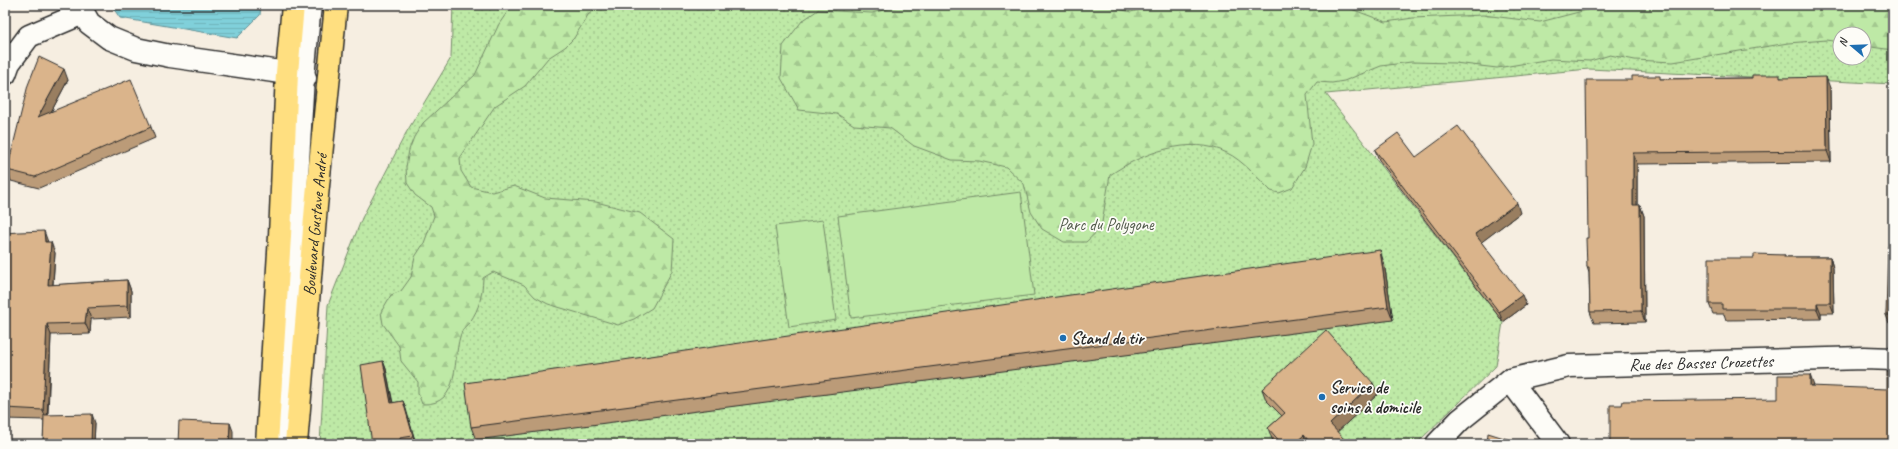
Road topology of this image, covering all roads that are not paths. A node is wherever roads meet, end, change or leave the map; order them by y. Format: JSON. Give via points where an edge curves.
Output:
{"nodes":[{"id":1,"x":293,"y":5,"type":"edge"},
{"id":2,"x":310,"y":5,"type":"edge"},
{"id":3,"x":336,"y":5,"type":"edge"},
{"id":4,"x":81,"y":9,"type":"edge"},
{"id":5,"x":5,"y":74,"type":"edge"},
{"id":6,"x":295,"y":75,"type":"junction"},
{"id":7,"x":316,"y":206,"type":"junction"},
{"id":8,"x":1893,"y":359,"type":"edge"},
{"id":9,"x":1510,"y":380,"type":"junction"},
{"id":10,"x":267,"y":444,"type":"edge"},
{"id":11,"x":281,"y":444,"type":"edge"},
{"id":12,"x":296,"y":444,"type":"edge"},
{"id":13,"x":1437,"y":444,"type":"edge"},
{"id":14,"x":1558,"y":444,"type":"edge"}],
"edges":[{"from":1,"to":6,"type":"main road","name":"Boulevard Gustave André"},
{"from":2,"to":6,"type":"street"},
{"from":3,"to":7,"type":"main road","name":"Boulevard Gustave André"},
{"from":4,"to":5,"type":"street","via":[[29,36],[9,63]]},
{"from":4,"to":6,"type":"street","via":[[89,23],[110,38],[136,49]]},
{"from":6,"to":7,"type":"street","via":[[316,81],[320,98],[315,153]]},
{"from":6,"to":10,"type":"main road","name":"Boulevard Gustave André","via":[[280,236]]},
{"from":6,"to":11,"type":"street"},
{"from":7,"to":12,"type":"main road","name":"Boulevard Gustave André"},
{"from":8,"to":9,"type":"street","name":"Rue des Basses Crozettes","via":[[1569,366]]},
{"from":9,"to":13,"type":"street","via":[[1460,420]]},
{"from":9,"to":14,"type":"street"}]}
